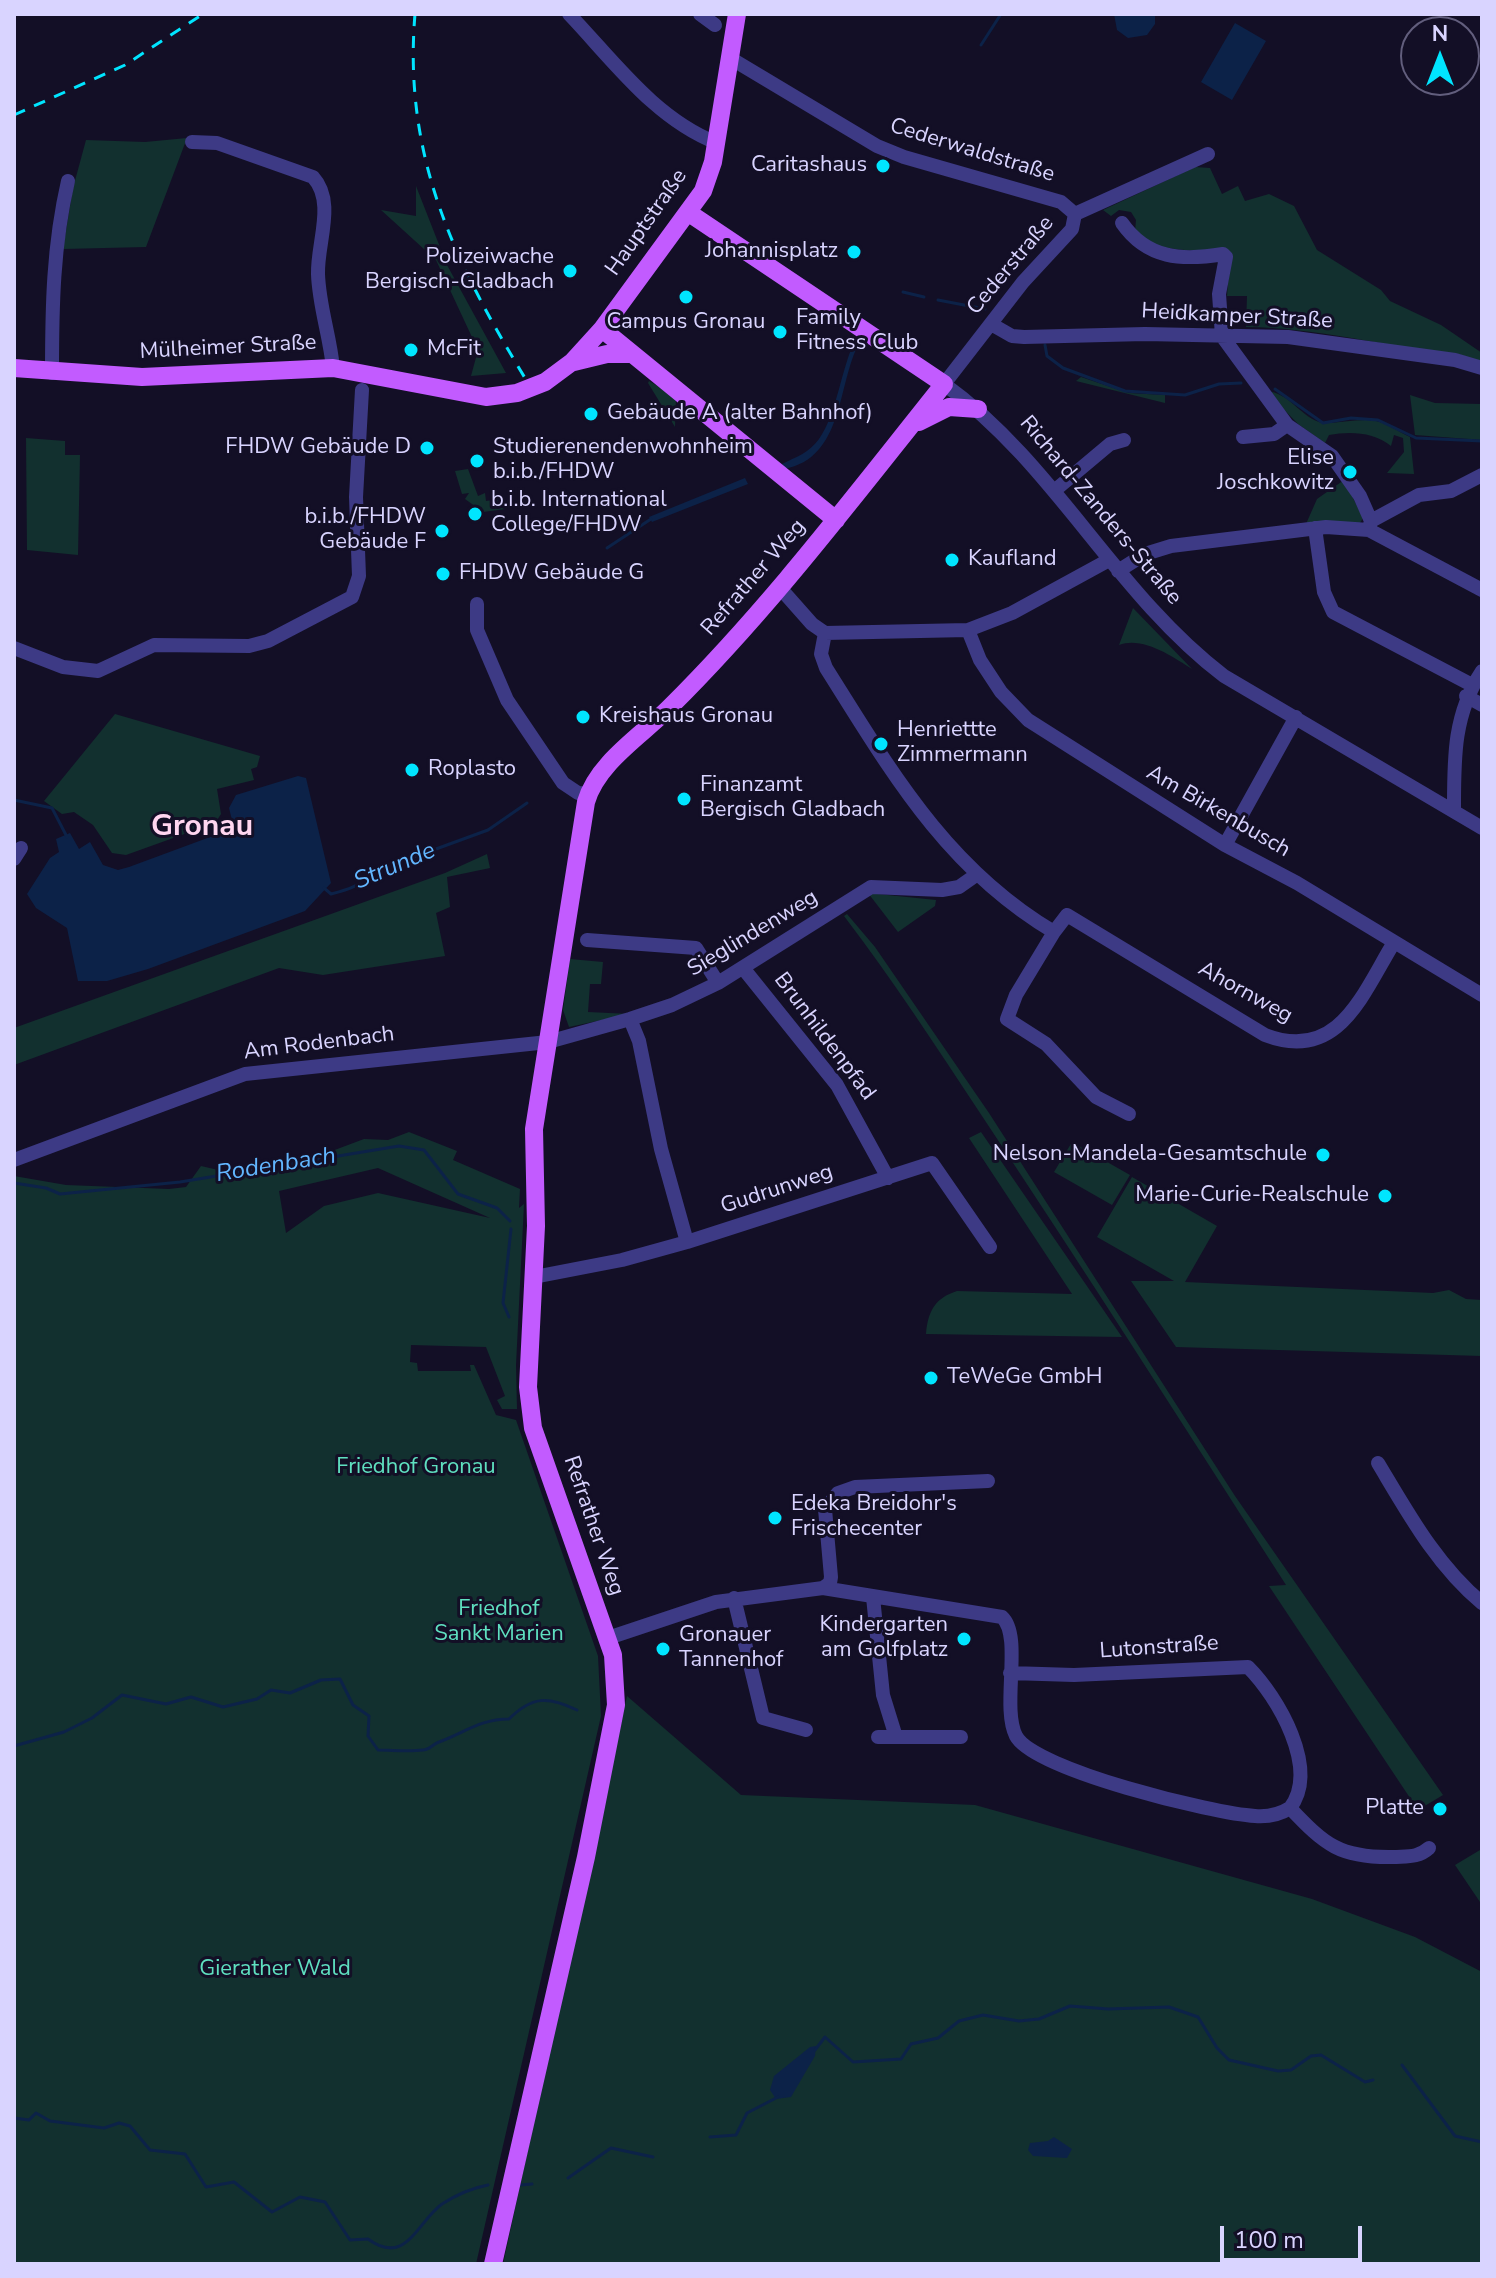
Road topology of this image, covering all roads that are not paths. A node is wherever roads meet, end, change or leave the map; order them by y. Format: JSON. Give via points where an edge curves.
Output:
{"nodes":[{"id":1,"x":569,"y":14,"type":"edge"},
{"id":2,"x":700,"y":14,"type":"edge"},
{"id":3,"x":737,"y":14,"type":"edge"},
{"id":4,"x":715,"y":25,"type":"dead end"},
{"id":5,"x":730,"y":58,"type":"junction"},
{"id":6,"x":192,"y":142,"type":"dead end"},
{"id":7,"x":717,"y":143,"type":"junction"},
{"id":8,"x":1208,"y":154,"type":"dead end"},
{"id":9,"x":68,"y":181,"type":"dead end"},
{"id":10,"x":689,"y":213,"type":"junction"},
{"id":11,"x":1075,"y":214,"type":"junction"},
{"id":12,"x":1122,"y":223,"type":"dead end"},
{"id":13,"x":991,"y":324,"type":"junction"},
{"id":14,"x":602,"y":329,"type":"junction"},
{"id":15,"x":1222,"y":336,"type":"junction"},
{"id":16,"x":630,"y":354,"type":"junction"},
{"id":17,"x":572,"y":362,"type":"junction"},
{"id":18,"x":14,"y":368,"type":"edge"},
{"id":19,"x":333,"y":368,"type":"junction"},
{"id":20,"x":1482,"y":368,"type":"edge"},
{"id":21,"x":52,"y":373,"type":"junction"},
{"id":22,"x":545,"y":382,"type":"joint"},
{"id":23,"x":944,"y":384,"type":"junction"},
{"id":24,"x":362,"y":390,"type":"dead end"},
{"id":25,"x":978,"y":409,"type":"junction"},
{"id":26,"x":913,"y":423,"type":"junction"},
{"id":27,"x":1287,"y":425,"type":"junction"},
{"id":28,"x":1243,"y":437,"type":"dead end"},
{"id":29,"x":1124,"y":440,"type":"dead end"},
{"id":30,"x":1482,"y":475,"type":"edge"},
{"id":31,"x":1054,"y":491,"type":"junction"},
{"id":32,"x":836,"y":520,"type":"junction"},
{"id":33,"x":1370,"y":526,"type":"junction"},
{"id":34,"x":1315,"y":528,"type":"junction"},
{"id":35,"x":1114,"y":565,"type":"junction"},
{"id":36,"x":781,"y":589,"type":"junction"},
{"id":37,"x":1482,"y":590,"type":"edge"},
{"id":38,"x":477,"y":604,"type":"dead end"},
{"id":39,"x":968,"y":630,"type":"junction"},
{"id":40,"x":825,"y":633,"type":"junction"},
{"id":41,"x":14,"y":648,"type":"edge"},
{"id":42,"x":1482,"y":671,"type":"edge"},
{"id":43,"x":1469,"y":691,"type":"junction"},
{"id":44,"x":1482,"y":705,"type":"edge"},
{"id":45,"x":1296,"y":717,"type":"junction"},
{"id":46,"x":589,"y":794,"type":"junction"},
{"id":47,"x":1454,"y":811,"type":"junction"},
{"id":48,"x":1482,"y":828,"type":"edge"},
{"id":49,"x":1225,"y":845,"type":"junction"},
{"id":50,"x":976,"y":875,"type":"junction"},
{"id":51,"x":1054,"y":932,"type":"junction"},
{"id":52,"x":587,"y":940,"type":"dead end"},
{"id":53,"x":1393,"y":944,"type":"junction"},
{"id":54,"x":743,"y":968,"type":"junction"},
{"id":55,"x":718,"y":983,"type":"junction"},
{"id":56,"x":1482,"y":995,"type":"edge"},
{"id":57,"x":630,"y":1019,"type":"junction"},
{"id":58,"x":548,"y":1042,"type":"junction"},
{"id":59,"x":1129,"y":1114,"type":"dead end"},
{"id":60,"x":14,"y":1160,"type":"edge"},
{"id":61,"x":888,"y":1178,"type":"junction"},
{"id":62,"x":687,"y":1242,"type":"junction"},
{"id":63,"x":990,"y":1247,"type":"dead end"},
{"id":64,"x":534,"y":1277,"type":"junction"},
{"id":65,"x":1378,"y":1463,"type":"dead end"},
{"id":66,"x":988,"y":1481,"type":"dead end"},
{"id":67,"x":823,"y":1588,"type":"junction"},
{"id":68,"x":873,"y":1597,"type":"junction"},
{"id":69,"x":734,"y":1598,"type":"junction"},
{"id":70,"x":1482,"y":1603,"type":"edge"},
{"id":71,"x":608,"y":1638,"type":"junction"},
{"id":72,"x":1010,"y":1673,"type":"junction"},
{"id":73,"x":806,"y":1730,"type":"dead end"},
{"id":74,"x":878,"y":1737,"type":"dead end"},
{"id":75,"x":896,"y":1737,"type":"junction"},
{"id":76,"x":961,"y":1737,"type":"dead end"},
{"id":77,"x":1290,"y":1808,"type":"junction"},
{"id":78,"x":1429,"y":1848,"type":"dead end"},
{"id":79,"x":493,"y":2264,"type":"edge"}],
"edges":[{"from":1,"to":7,"type":"street","via":[[630,81],[673,118]]},
{"from":2,"to":4,"type":"street"},
{"from":3,"to":5,"type":"main road","name":"Hauptstraße"},
{"from":5,"to":7,"type":"main road","name":"Hauptstraße"},
{"from":5,"to":11,"type":"street","name":"Cederwaldstraße","via":[[877,146],[1061,202]]},
{"from":6,"to":19,"type":"street","via":[[217,143],[313,177],[321,186],[325,198],[319,292]]},
{"from":7,"to":10,"type":"main road","name":"Hauptstraße","via":[[706,186]]},
{"from":8,"to":11,"type":"street","name":"Cederstraße"},
{"from":9,"to":21,"type":"street","via":[[52,286]]},
{"from":10,"to":14,"type":"main road","name":"Hauptstraße"},
{"from":10,"to":23,"type":"main road","name":"Richard-Zanders-Straße"},
{"from":11,"to":13,"type":"street","name":"Cederstraße","via":[[1072,229]]},
{"from":12,"to":15,"type":"street","via":[[1134,241],[1170,257],[1226,257],[1219,294]]},
{"from":13,"to":15,"type":"street","name":"Heidkamper Straße","via":[[1024,337]]},
{"from":13,"to":23,"type":"street","name":"Cederstraße"},
{"from":14,"to":16,"type":"main road"},
{"from":14,"to":17,"type":"main road","name":"Hauptstraße"},
{"from":15,"to":20,"type":"street","name":"Heidkamper Straße","via":[[1288,337]]},
{"from":15,"to":27,"type":"street"},
{"from":16,"to":17,"type":"main road"},
{"from":16,"to":32,"type":"main road"},
{"from":17,"to":22,"type":"main road","name":"Hauptstraße"},
{"from":18,"to":21,"type":"main road","name":"Mülheimer Straße"},
{"from":19,"to":21,"type":"main road","name":"Mülheimer Straße","via":[[142,377]]},
{"from":19,"to":22,"type":"main road","name":"Mülheimer Straße","via":[[486,397]]},
{"from":23,"to":25,"type":"street","name":"Richard-Zanders-Straße"},
{"from":23,"to":26,"type":"main road","name":"Refrather Weg"},
{"from":24,"to":41,"type":"street","via":[[356,497],[359,576],[352,597],[268,641],[154,645],[98,671],[63,667]]},
{"from":25,"to":26,"type":"main road","via":[[949,407]]},
{"from":25,"to":31,"type":"street","name":"Richard-Zanders-Straße"},
{"from":26,"to":32,"type":"main road","name":"Refrather Weg"},
{"from":27,"to":28,"type":"street","via":[[1274,434]]},
{"from":27,"to":33,"type":"street","via":[[1332,456],[1349,477]]},
{"from":29,"to":31,"type":"street","via":[[1110,444]]},
{"from":30,"to":33,"type":"street","via":[[1451,491],[1419,495]]},
{"from":31,"to":35,"type":"street","name":"Richard-Zanders-Straße"},
{"from":32,"to":36,"type":"main road","name":"Refrather Weg"},
{"from":33,"to":34,"type":"street"},
{"from":33,"to":37,"type":"street"},
{"from":34,"to":35,"type":"street","via":[[1171,546]]},
{"from":34,"to":43,"type":"street","via":[[1324,592],[1333,612]]},
{"from":35,"to":39,"type":"street"},
{"from":35,"to":45,"type":"street","name":"Richard-Zanders-Straße","via":[[1194,653]]},
{"from":36,"to":40,"type":"street"},
{"from":36,"to":46,"type":"main road","name":"Refrather Weg","via":[[613,762]]},
{"from":38,"to":46,"type":"street","via":[[477,630],[507,700],[563,783]]},
{"from":39,"to":40,"type":"street"},
{"from":39,"to":49,"type":"street","name":"Am Birkenbusch","via":[[1001,692],[1028,720]]},
{"from":40,"to":50,"type":"street","via":[[821,654],[826,668],[904,794]]},
{"from":42,"to":43,"type":"street"},
{"from":43,"to":44,"type":"street"},
{"from":43,"to":47,"type":"street","via":[[1455,741]]},
{"from":45,"to":47,"type":"street","name":"Richard-Zanders-Straße"},
{"from":45,"to":49,"type":"street"},
{"from":46,"to":58,"type":"main road","name":"Refrather Weg"},
{"from":47,"to":48,"type":"street","name":"Richard-Zanders-Straße"},
{"from":49,"to":53,"type":"street","name":"Am Birkenbusch"},
{"from":50,"to":51,"type":"street"},
{"from":50,"to":54,"type":"street","name":"Sieglindenweg","via":[[959,887],[942,890],[871,887]]},
{"from":51,"to":53,"type":"street","name":"Ahornweg","via":[[1067,915],[1286,1043],[1317,1039],[1341,1024]]},
{"from":51,"to":59,"type":"street","via":[[1007,1019],[1046,1044],[1096,1097]]},
{"from":52,"to":55,"type":"street","via":[[696,948]]},
{"from":53,"to":56,"type":"street","name":"Am Birkenbusch"},
{"from":54,"to":55,"type":"street","name":"Sieglindenweg"},
{"from":54,"to":61,"type":"street","name":"Brunhildenpfad","via":[[837,1085]]},
{"from":55,"to":57,"type":"street","name":"Sieglindenweg"},
{"from":57,"to":58,"type":"street","name":"Sieglindenweg"},
{"from":57,"to":62,"type":"street"},
{"from":58,"to":60,"type":"street","name":"Am Rodenbach","via":[[245,1074]]},
{"from":58,"to":64,"type":"main road","name":"Refrather Weg","via":[[534,1129]]},
{"from":61,"to":62,"type":"street","name":"Gudrunweg"},
{"from":61,"to":63,"type":"street","name":"Gudrunweg","via":[[932,1163]]},
{"from":62,"to":64,"type":"street","name":"Gudrunweg"},
{"from":64,"to":71,"type":"main road","name":"Refrather Weg","via":[[531,1419]]},
{"from":65,"to":70,"type":"street","via":[[1423,1537],[1459,1585]]},
{"from":66,"to":67,"type":"street","via":[[855,1487],[838,1493],[825,1509],[831,1577]]},
{"from":67,"to":68,"type":"street"},
{"from":67,"to":69,"type":"street"},
{"from":68,"to":72,"type":"street","via":[[1002,1617],[1009,1626]]},
{"from":68,"to":75,"type":"street","via":[[883,1695]]},
{"from":69,"to":71,"type":"street"},
{"from":69,"to":73,"type":"street","via":[[763,1718]]},
{"from":71,"to":79,"type":"main road","name":"Refrather Weg","via":[[615,1666],[615,1711]]},
{"from":72,"to":77,"type":"street","via":[[1014,1730],[1022,1744],[1038,1754],[1104,1781],[1228,1812],[1268,1816]]},
{"from":72,"to":77,"type":"street","name":"Lutonstraße","via":[[1248,1667],[1284,1720],[1301,1763],[1301,1791]]},
{"from":74,"to":75,"type":"street"},
{"from":75,"to":76,"type":"street"},
{"from":77,"to":78,"type":"street","via":[[1322,1840],[1345,1853],[1417,1856]]}]}
